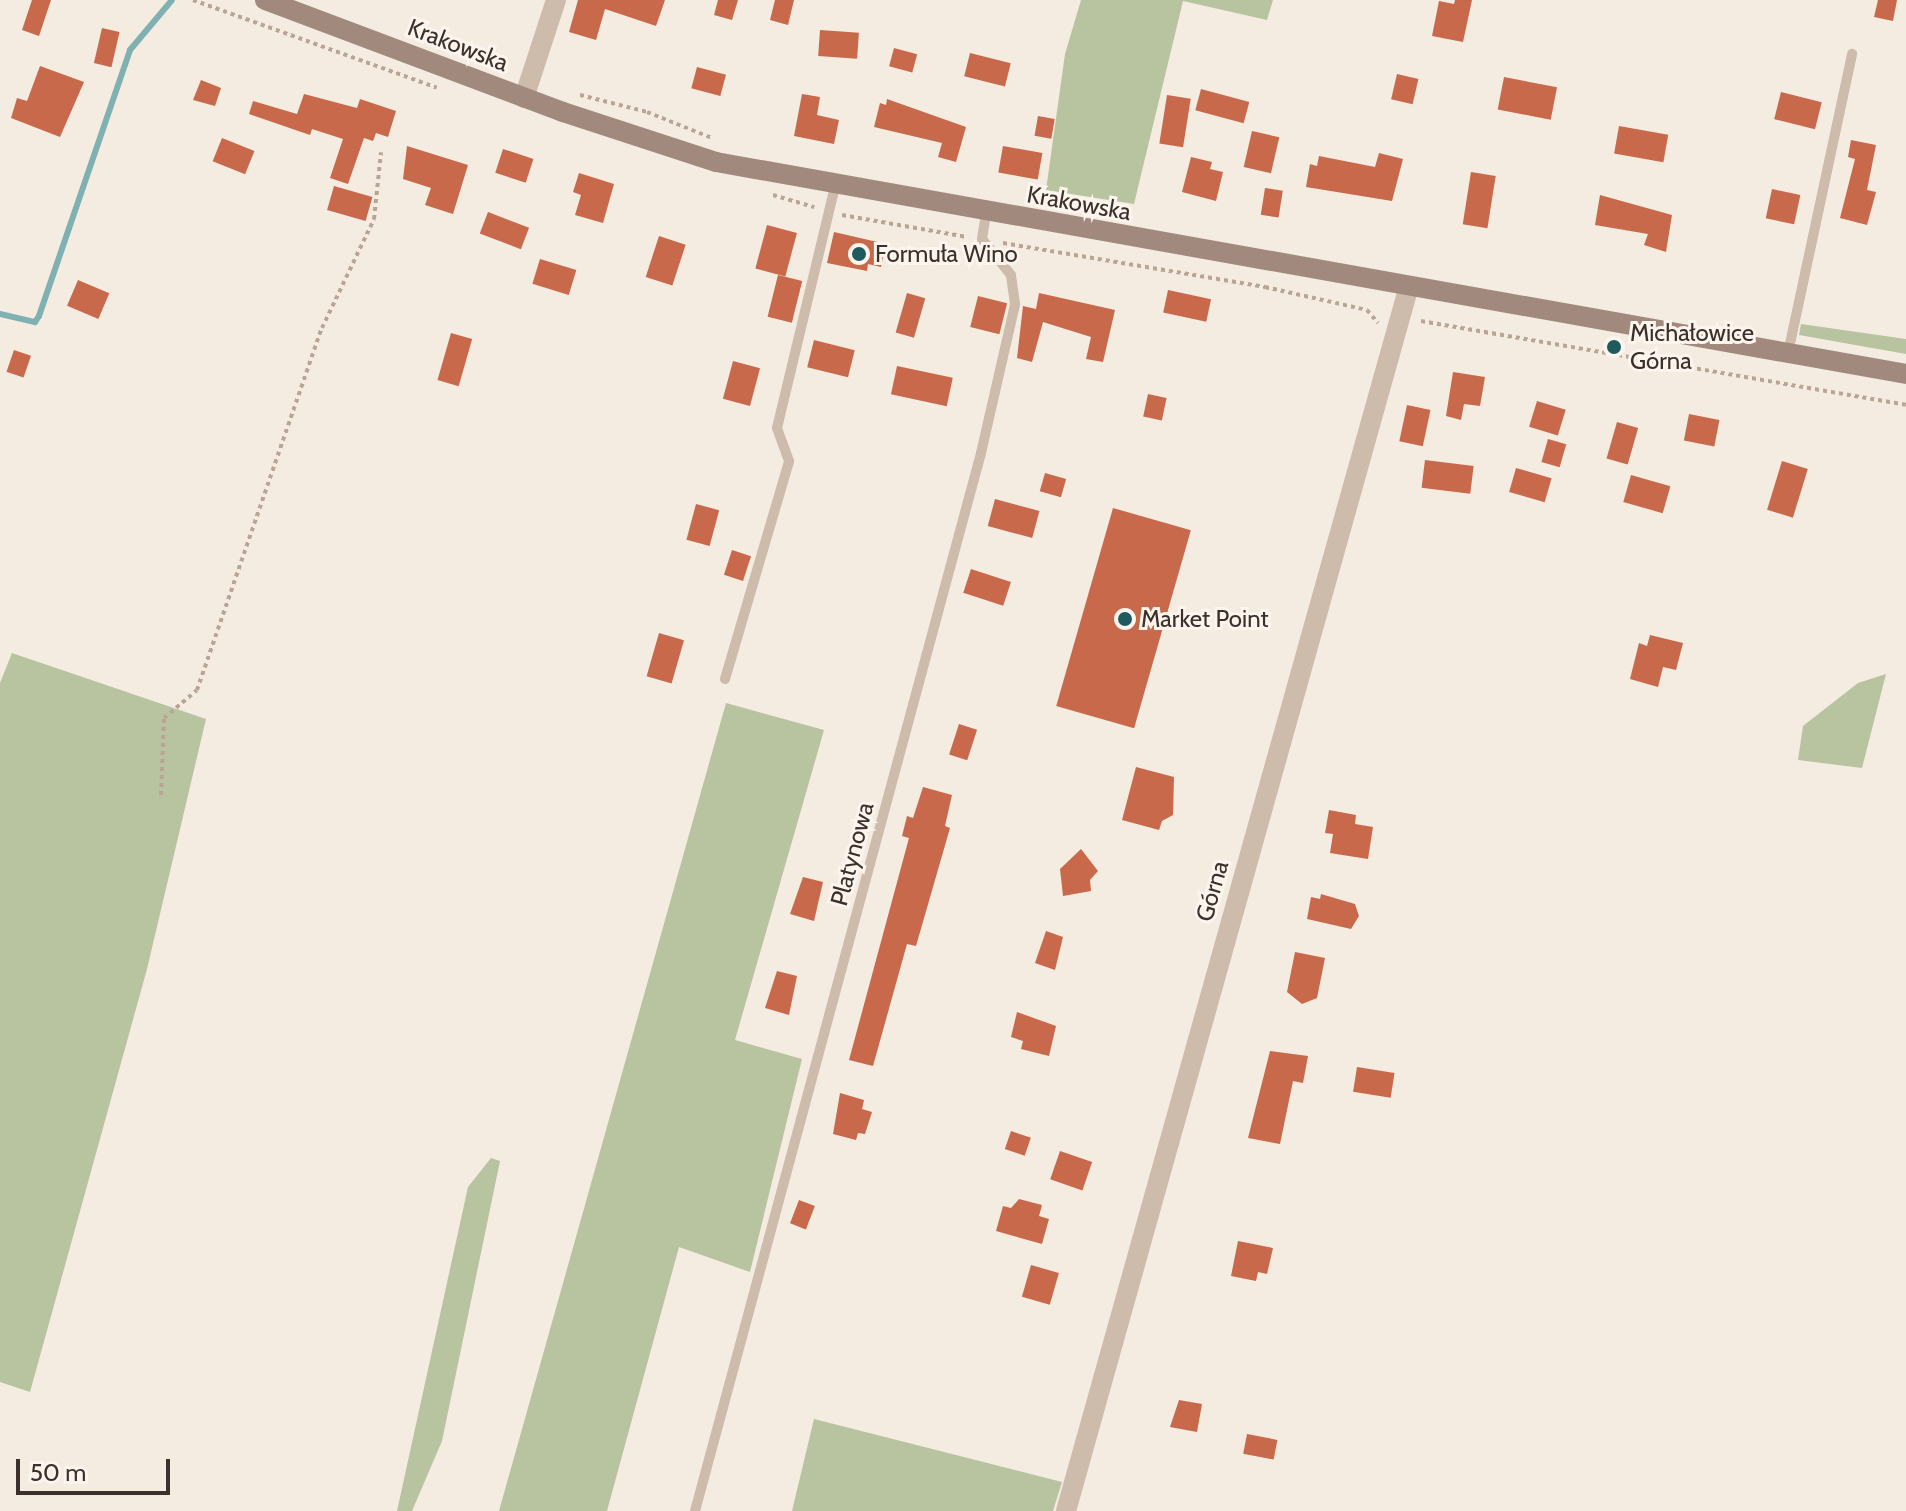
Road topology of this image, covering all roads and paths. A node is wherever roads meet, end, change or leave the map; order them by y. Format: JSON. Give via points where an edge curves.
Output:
{"nodes":[{"id":1,"x":265,"y":0,"type":"edge"},
{"id":2,"x":556,"y":0,"type":"edge"},
{"id":3,"x":1852,"y":54,"type":"dead end"},
{"id":4,"x":574,"y":95,"type":"dead end"},
{"id":5,"x":524,"y":98,"type":"junction"},
{"id":6,"x":727,"y":143,"type":"dead end"},
{"id":7,"x":381,"y":152,"type":"dead end"},
{"id":8,"x":835,"y":186,"type":"junction"},
{"id":9,"x":986,"y":213,"type":"junction"},
{"id":10,"x":1409,"y":286,"type":"junction"},
{"id":11,"x":1788,"y":353,"type":"junction"},
{"id":12,"x":1906,"y":374,"type":"edge"},
{"id":13,"x":725,"y":679,"type":"dead end"},
{"id":14,"x":161,"y":795,"type":"dead end"},
{"id":15,"x":695,"y":1511,"type":"edge"},
{"id":16,"x":1066,"y":1511,"type":"edge"}],
"edges":[{"from":1,"to":5,"type":"main road","name":"Krakowska"},
{"from":2,"to":5,"type":"street"},
{"from":3,"to":11,"type":"lane"},
{"from":4,"to":6,"type":"path","via":[[647,112]]},
{"from":5,"to":8,"type":"main road","name":"Krakowska","via":[[696,156]]},
{"from":7,"to":14,"type":"path","via":[[374,219],[322,328],[197,690],[164,718]]},
{"from":8,"to":9,"type":"main road","name":"Krakowska"},
{"from":8,"to":13,"type":"lane","via":[[777,428],[789,461]]},
{"from":9,"to":10,"type":"main road","name":"Krakowska"},
{"from":9,"to":15,"type":"lane","name":"Platynowa","via":[[982,239],[1011,275],[1012,319],[981,453]]},
{"from":10,"to":11,"type":"main road","name":"Krakowska"},
{"from":10,"to":16,"type":"street","name":"Górna"},
{"from":11,"to":12,"type":"main road","name":"Krakowska"}]}
